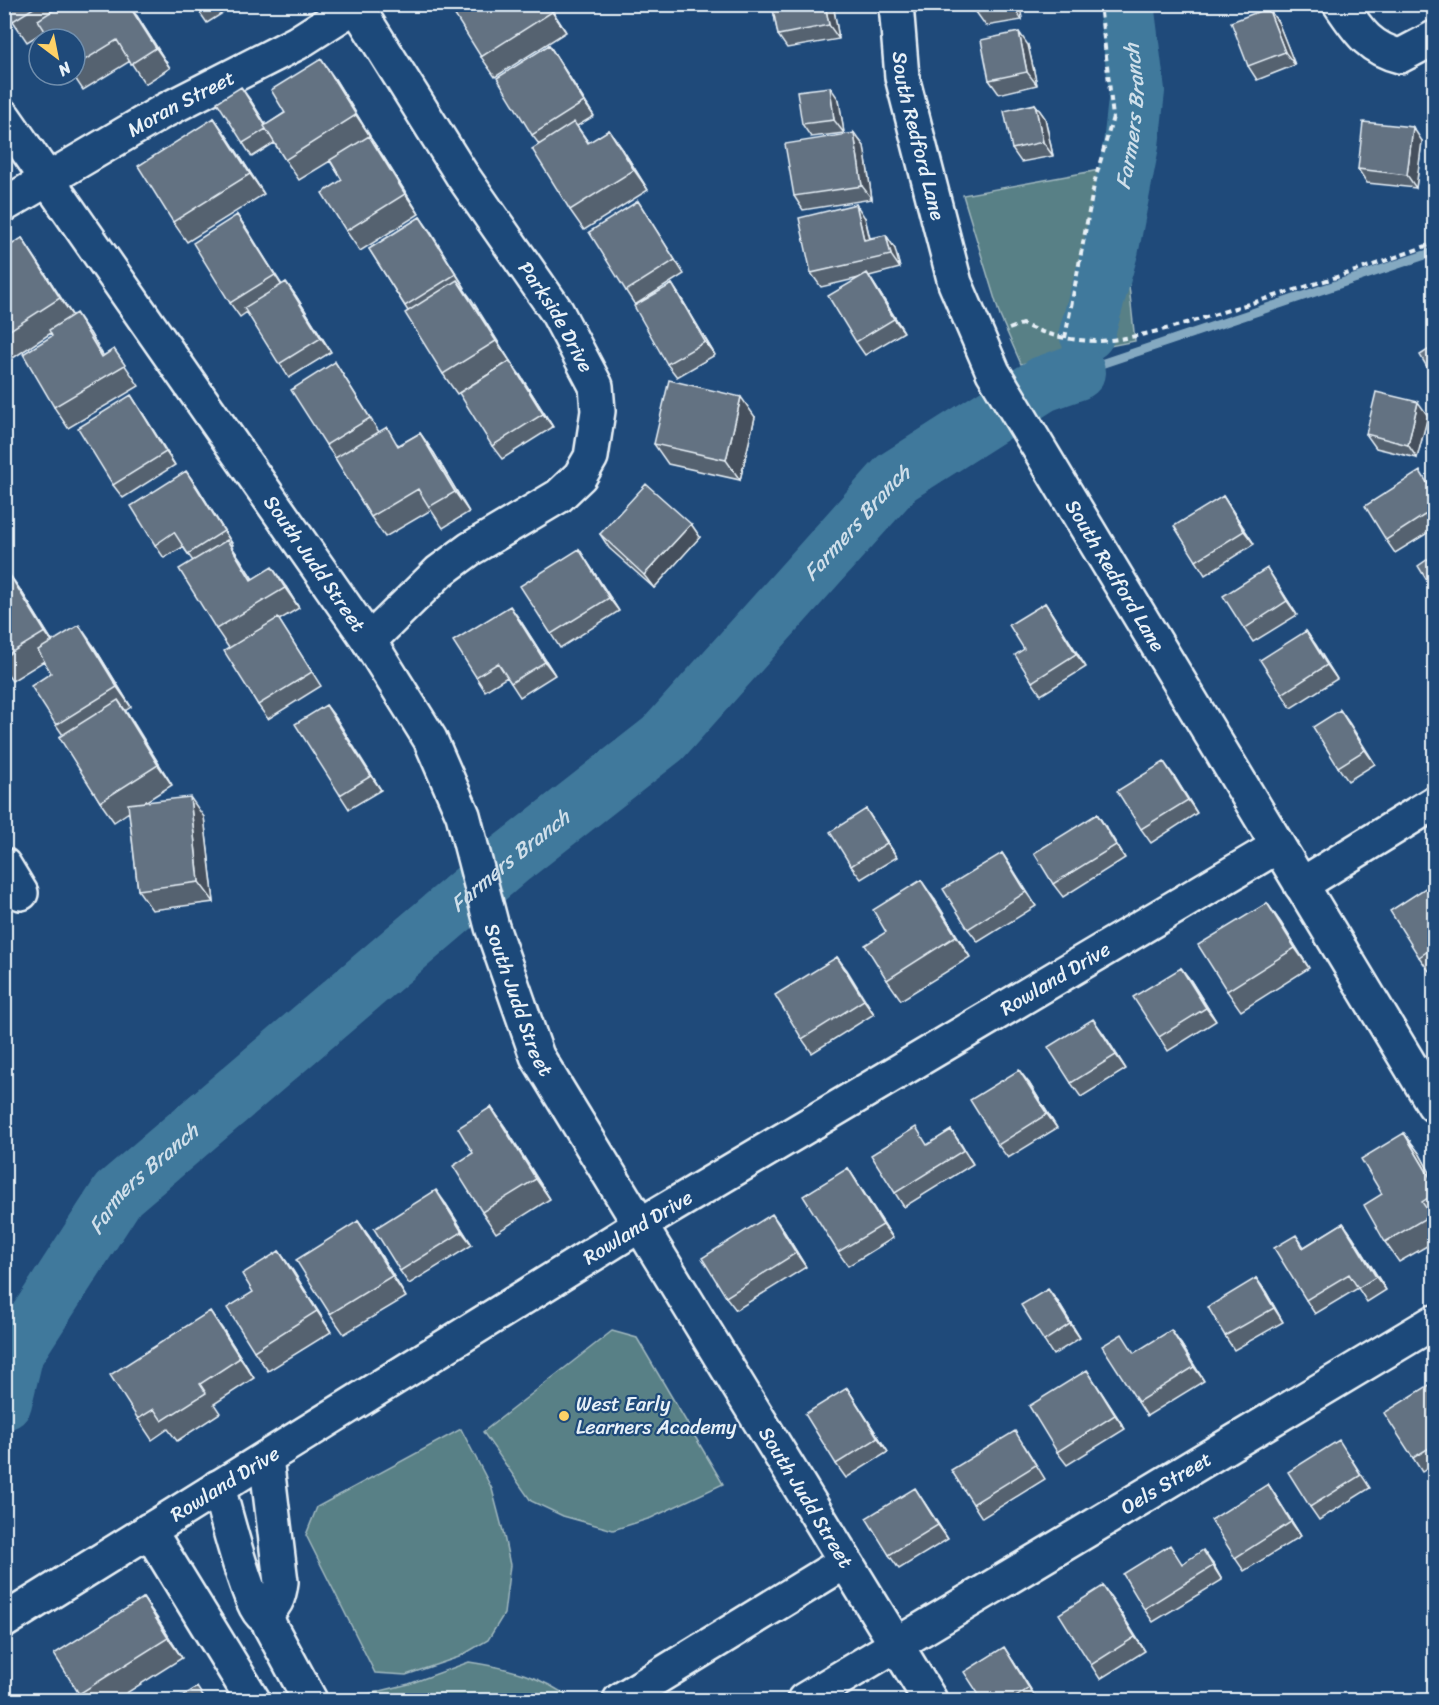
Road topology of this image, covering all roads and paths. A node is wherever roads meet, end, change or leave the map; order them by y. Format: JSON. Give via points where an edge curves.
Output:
{"nodes":[{"id":1,"x":896,"y":4,"type":"edge"},
{"id":2,"x":1100,"y":4,"type":"edge"},
{"id":3,"x":1340,"y":4,"type":"edge"},
{"id":4,"x":356,"y":5,"type":"edge"},
{"id":5,"x":1427,"y":43,"type":"edge"},
{"id":6,"x":4,"y":117,"type":"edge"},
{"id":7,"x":49,"y":179,"type":"junction"},
{"id":8,"x":4,"y":206,"type":"edge"},
{"id":9,"x":1434,"y":243,"type":"edge"},
{"id":10,"x":1065,"y":338,"type":"junction"},
{"id":11,"x":980,"y":340,"type":"junction"},
{"id":12,"x":369,"y":641,"type":"junction"},
{"id":13,"x":1434,"y":803,"type":"edge"},
{"id":14,"x":1278,"y":846,"type":"junction"},
{"id":15,"x":4,"y":865,"type":"edge"},
{"id":16,"x":1301,"y":885,"type":"junction"},
{"id":17,"x":21,"y":893,"type":"dead end"},
{"id":18,"x":1434,"y":1106,"type":"edge"},
{"id":19,"x":640,"y":1225,"type":"junction"},
{"id":20,"x":1434,"y":1322,"type":"edge"},
{"id":21,"x":266,"y":1458,"type":"junction"},
{"id":22,"x":218,"y":1487,"type":"junction"},
{"id":23,"x":149,"y":1530,"type":"junction"},
{"id":24,"x":845,"y":1562,"type":"junction"},
{"id":25,"x":266,"y":1613,"type":"junction"},
{"id":26,"x":4,"y":1621,"type":"edge"},
{"id":27,"x":896,"y":1645,"type":"junction"},
{"id":28,"x":253,"y":1701,"type":"edge"},
{"id":29,"x":310,"y":1701,"type":"edge"},
{"id":30,"x":621,"y":1701,"type":"edge"},
{"id":31,"x":804,"y":1701,"type":"edge"},
{"id":32,"x":930,"y":1701,"type":"edge"}],
"edges":[{"from":1,"to":11,"type":"street","name":"South Redford Lane","via":[[902,77],[956,283]]},
{"from":2,"to":10,"type":"path","via":[[1113,117],[1095,180]]},
{"from":3,"to":5,"type":"street","via":[[1363,38],[1388,53],[1400,56]]},
{"from":4,"to":7,"type":"street","name":"Moran Street","via":[[297,43],[162,112]]},
{"from":4,"to":12,"type":"street","name":"Parkside Drive","via":[[462,175],[557,312],[596,386],[598,411],[591,457],[580,476],[559,496],[447,566]]},
{"from":6,"to":7,"type":"street","name":"South Judd Street"},
{"from":7,"to":8,"type":"street","name":"Moran Street"},
{"from":7,"to":12,"type":"street","name":"South Judd Street"},
{"from":9,"to":10,"type":"path","via":[[1367,268],[1188,323],[1098,341]]},
{"from":10,"to":11,"type":"path","via":[[1042,334],[1022,324]]},
{"from":11,"to":14,"type":"street","name":"South Redford Lane","via":[[993,372],[1035,444]]},
{"from":12,"to":19,"type":"street","name":"South Judd Street","via":[[430,739],[463,815],[492,927],[537,1056]]},
{"from":13,"to":16,"type":"street"},
{"from":14,"to":16,"type":"street","name":"South Redford Lane"},
{"from":14,"to":19,"type":"street","name":"Rowland Drive"},
{"from":15,"to":17,"type":"street"},
{"from":16,"to":18,"type":"street","name":"South Redford Lane"},
{"from":19,"to":21,"type":"street","name":"Rowland Drive"},
{"from":19,"to":24,"type":"street","name":"South Judd Street"},
{"from":20,"to":27,"type":"street","name":"Oels Street"},
{"from":21,"to":22,"type":"street","name":"Rowland Drive"},
{"from":21,"to":25,"type":"street","via":[[281,1582],[279,1599]]},
{"from":22,"to":23,"type":"street","name":"Rowland Drive"},
{"from":22,"to":25,"type":"street","via":[[249,1592],[257,1612]]},
{"from":23,"to":26,"type":"street","name":"Rowland Drive"},
{"from":23,"to":28,"type":"street"},
{"from":24,"to":27,"type":"street","name":"South Judd Street"},
{"from":24,"to":30,"type":"street"},
{"from":25,"to":29,"type":"street"},
{"from":27,"to":31,"type":"street","name":"Oels Street"},
{"from":27,"to":32,"type":"street","name":"South Judd Street"}]}
